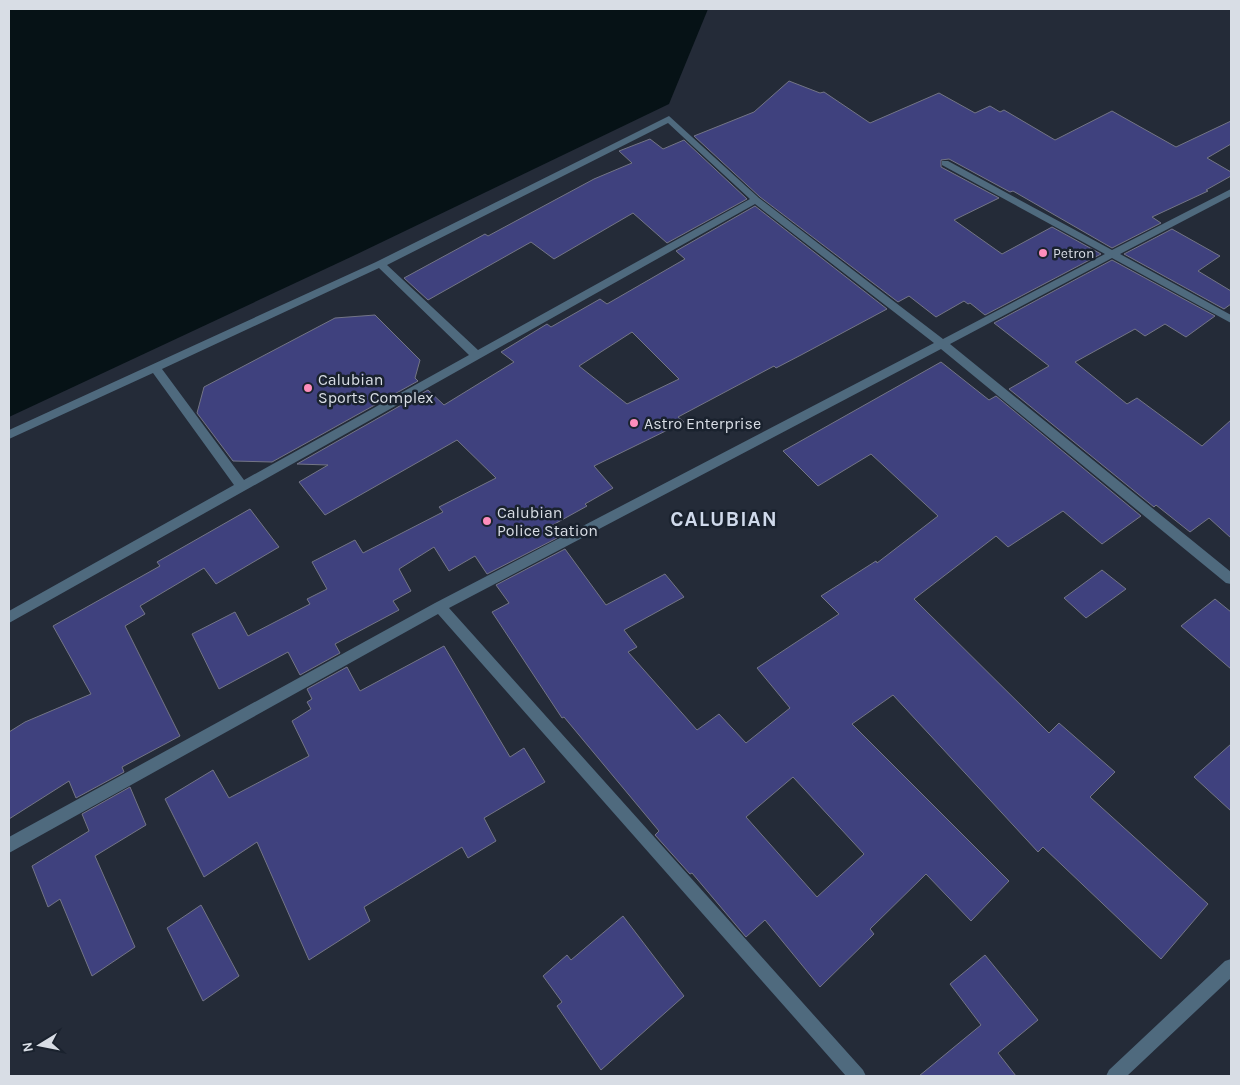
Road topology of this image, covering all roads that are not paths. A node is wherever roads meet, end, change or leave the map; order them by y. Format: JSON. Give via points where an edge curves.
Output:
{"nodes":[{"id":1,"x":945,"y":163,"type":"dead end"},
{"id":2,"x":1231,"y":192,"type":"edge"},
{"id":3,"x":756,"y":200,"type":"junction"},
{"id":4,"x":1110,"y":254,"type":"junction"},
{"id":5,"x":380,"y":264,"type":"junction"},
{"id":6,"x":1231,"y":319,"type":"edge"},
{"id":7,"x":941,"y":343,"type":"junction"},
{"id":8,"x":477,"y":356,"type":"junction"},
{"id":9,"x":155,"y":368,"type":"junction"},
{"id":10,"x":9,"y":434,"type":"edge"},
{"id":11,"x":242,"y":487,"type":"junction"},
{"id":12,"x":1231,"y":580,"type":"edge"},
{"id":13,"x":440,"y":608,"type":"junction"},
{"id":14,"x":9,"y":617,"type":"edge"},
{"id":15,"x":9,"y":845,"type":"edge"},
{"id":16,"x":1231,"y":967,"type":"edge"},
{"id":17,"x":856,"y":1076,"type":"edge"},
{"id":18,"x":1115,"y":1076,"type":"edge"}],
"edges":[{"from":1,"to":4,"type":"street"},
{"from":2,"to":4,"type":"street"},
{"from":3,"to":5,"type":"street","via":[[669,120]]},
{"from":3,"to":7,"type":"street"},
{"from":3,"to":8,"type":"street"},
{"from":4,"to":6,"type":"street"},
{"from":4,"to":7,"type":"street"},
{"from":5,"to":8,"type":"street"},
{"from":5,"to":9,"type":"street"},
{"from":7,"to":12,"type":"street"},
{"from":7,"to":13,"type":"street"},
{"from":8,"to":11,"type":"street"},
{"from":9,"to":10,"type":"street"},
{"from":9,"to":11,"type":"street"},
{"from":11,"to":14,"type":"street"},
{"from":13,"to":15,"type":"street"},
{"from":13,"to":17,"type":"street"},
{"from":16,"to":18,"type":"street"}]}
